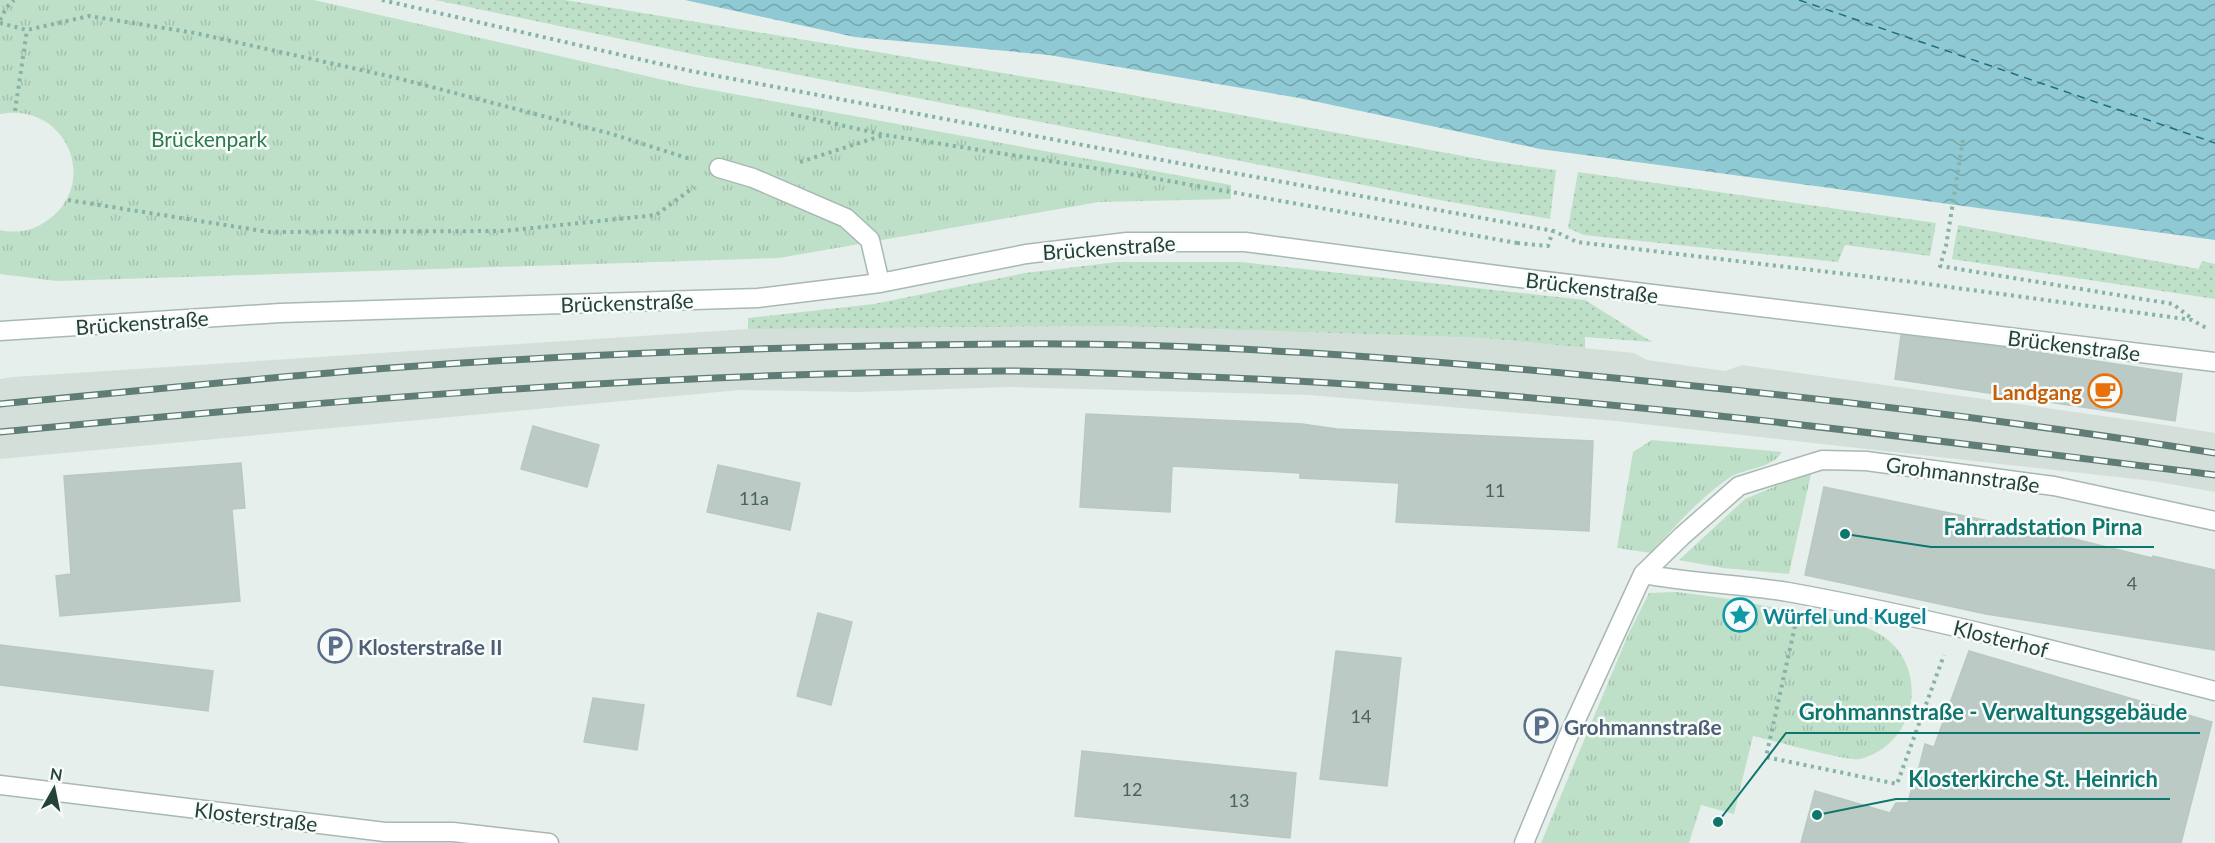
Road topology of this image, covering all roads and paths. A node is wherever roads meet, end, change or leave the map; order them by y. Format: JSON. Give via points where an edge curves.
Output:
{"nodes":[{"id":1,"x":15,"y":0,"type":"edge"},
{"id":2,"x":382,"y":0,"type":"edge"},
{"id":3,"x":0,"y":21,"type":"edge"},
{"id":4,"x":27,"y":30,"type":"junction"},
{"id":5,"x":15,"y":111,"type":"dead end"},
{"id":6,"x":791,"y":114,"type":"dead end"},
{"id":7,"x":885,"y":135,"type":"junction"},
{"id":8,"x":1963,"y":140,"type":"dead end"},
{"id":9,"x":719,"y":168,"type":"junction"},
{"id":10,"x":753,"y":178,"type":"junction"},
{"id":11,"x":68,"y":200,"type":"dead end"},
{"id":12,"x":1554,"y":231,"type":"junction"},
{"id":13,"x":1517,"y":243,"type":"junction"},
{"id":14,"x":1512,"y":277,"type":"junction"},
{"id":15,"x":880,"y":283,"type":"junction"},
{"id":16,"x":2192,"y":320,"type":"junction"},
{"id":17,"x":0,"y":331,"type":"edge"},
{"id":18,"x":2210,"y":331,"type":"dead end"},
{"id":19,"x":2215,"y":362,"type":"edge"},
{"id":20,"x":2215,"y":521,"type":"edge"},
{"id":21,"x":1643,"y":574,"type":"junction"},
{"id":22,"x":1801,"y":595,"type":"junction"},
{"id":23,"x":1955,"y":626,"type":"junction"},
{"id":24,"x":2215,"y":691,"type":"edge"},
{"id":25,"x":0,"y":785,"type":"edge"},
{"id":26,"x":452,"y":838,"type":"edge"},
{"id":27,"x":549,"y":843,"type":"edge"},
{"id":28,"x":1524,"y":843,"type":"edge"}],
"edges":[{"from":1,"to":3,"type":"path"},
{"from":2,"to":12,"type":"path","via":[[691,71]]},
{"from":3,"to":4,"type":"path"},
{"from":4,"to":5,"type":"path"},
{"from":4,"to":9,"type":"path","via":[[89,16],[195,33],[397,78],[612,134]]},
{"from":6,"to":7,"type":"path"},
{"from":7,"to":10,"type":"path"},
{"from":7,"to":13,"type":"path"},
{"from":8,"to":16,"type":"path","via":[[1941,266],[2173,304]]},
{"from":9,"to":10,"type":"street"},
{"from":9,"to":11,"type":"path","via":[[656,215],[504,231],[268,232]]},
{"from":10,"to":15,"type":"street","via":[[846,218],[870,240]]},
{"from":12,"to":13,"type":"path","via":[[1548,246]]},
{"from":12,"to":16,"type":"path","via":[[1577,242]]},
{"from":13,"to":14,"type":"path"},
{"from":14,"to":15,"type":"street","name":"Brückenstraße","via":[[1245,242],[1139,242],[1026,254]]},
{"from":14,"to":19,"type":"street","name":"Brückenstraße"},
{"from":15,"to":17,"type":"street","name":"Brückenstraße","via":[[758,298],[280,313]]},
{"from":16,"to":18,"type":"path"},
{"from":20,"to":21,"type":"street","name":"Grohmannstraße","via":[[2054,486],[1866,461],[1822,460],[1739,486]]},
{"from":21,"to":22,"type":"street","name":"Klosterhof"},
{"from":21,"to":28,"type":"street","name":"Grohmannstraße","via":[[1568,736]]},
{"from":22,"to":23,"type":"street","name":"Klosterhof"},
{"from":22,"to":23,"type":"path","via":[[1766,757],[1897,784]]},
{"from":23,"to":24,"type":"street","name":"Klosterhof"},
{"from":25,"to":26,"type":"street","name":"Klosterstraße"},
{"from":26,"to":27,"type":"street","name":"Klosterstraße"}]}
